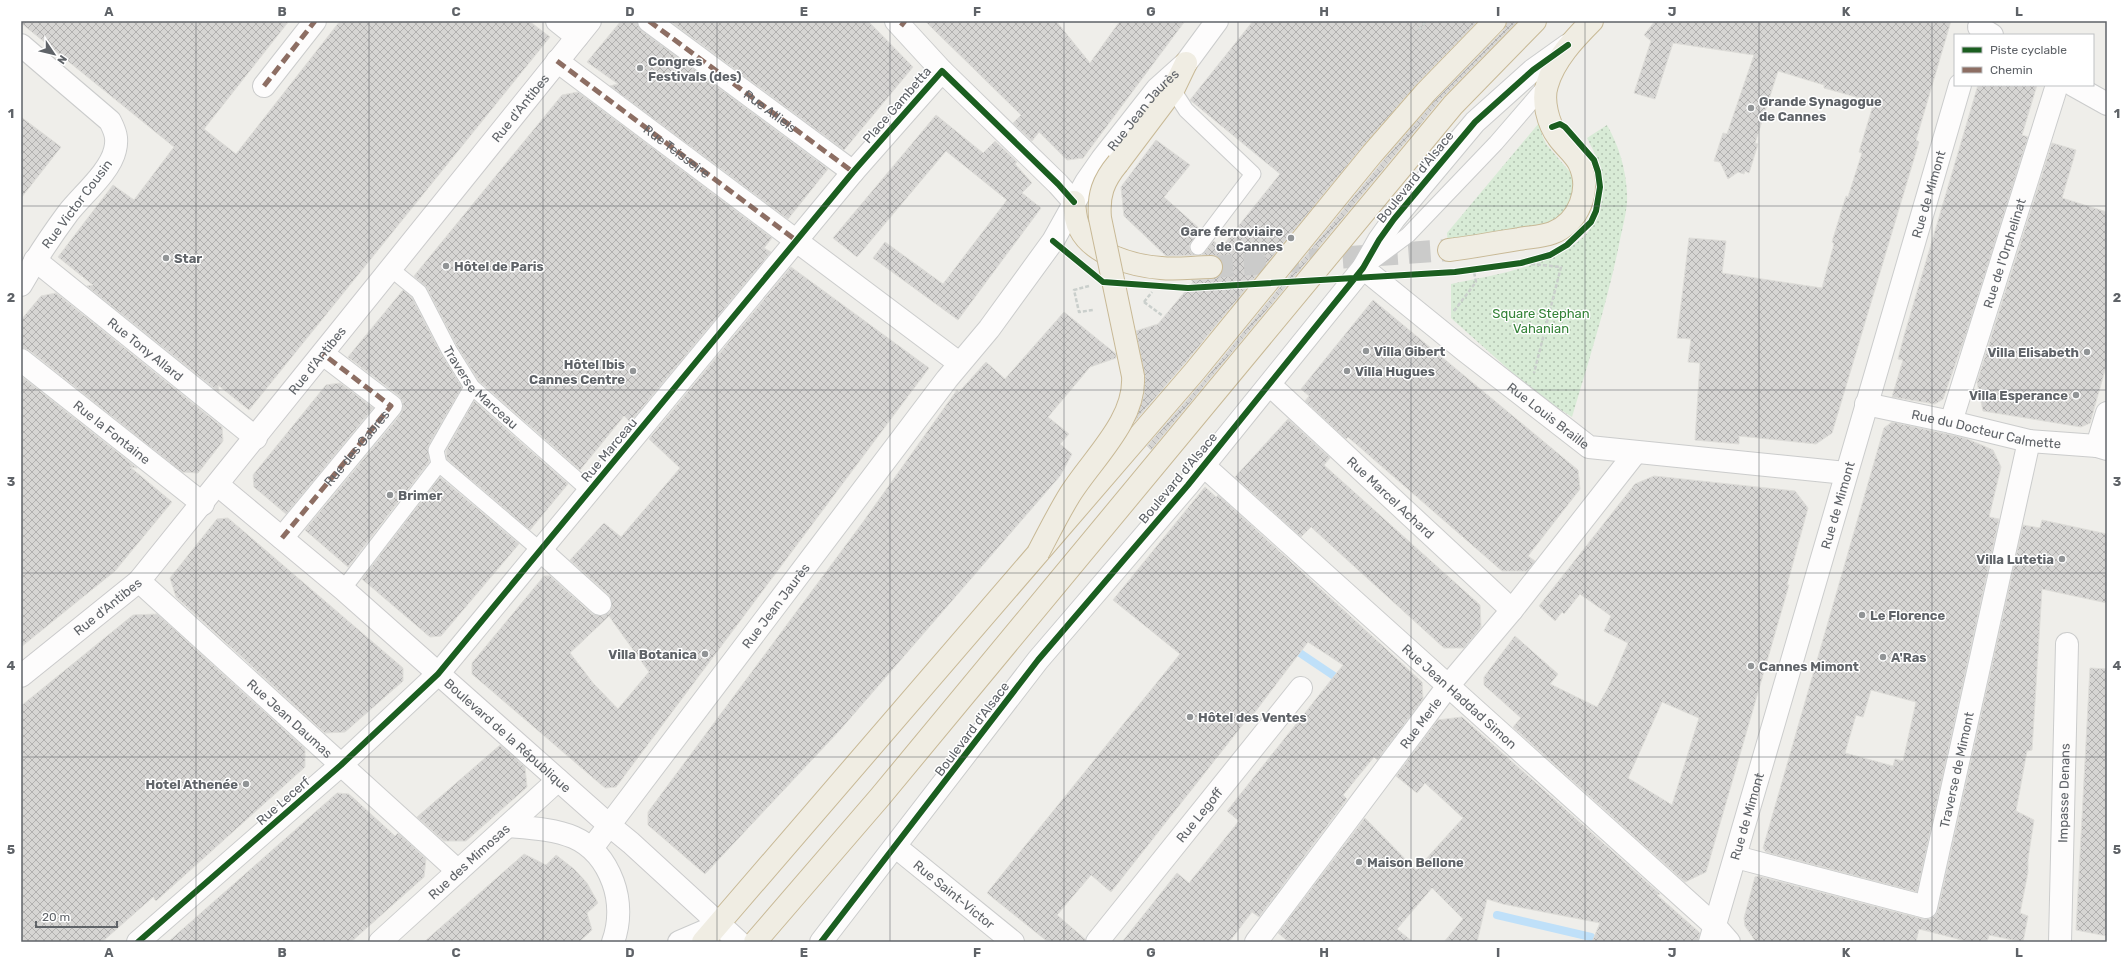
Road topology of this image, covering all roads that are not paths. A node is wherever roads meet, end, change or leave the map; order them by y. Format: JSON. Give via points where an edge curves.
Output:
{"nodes":[{"id":1,"x":315,"y":21,"type":"edge"},
{"id":2,"x":557,"y":21,"type":"edge"},
{"id":3,"x":649,"y":21,"type":"edge"},
{"id":4,"x":1217,"y":21,"type":"edge"},
{"id":5,"x":1496,"y":21,"type":"edge"},
{"id":6,"x":1535,"y":21,"type":"edge"},
{"id":7,"x":1592,"y":21,"type":"edge"},
{"id":8,"x":901,"y":22,"type":"edge"},
{"id":9,"x":583,"y":29,"type":"edge"},
{"id":10,"x":21,"y":45,"type":"edge"},
{"id":11,"x":1568,"y":45,"type":"junction"},
{"id":12,"x":557,"y":61,"type":"junction"},
{"id":13,"x":1186,"y":63,"type":"junction"},
{"id":14,"x":942,"y":71,"type":"junction"},
{"id":15,"x":1546,"y":85,"type":"junction"},
{"id":16,"x":264,"y":86,"type":"dead end"},
{"id":17,"x":1960,"y":86,"type":"edge"},
{"id":18,"x":2057,"y":86,"type":"edge"},
{"id":19,"x":2075,"y":86,"type":"edge"},
{"id":20,"x":1173,"y":90,"type":"junction"},
{"id":21,"x":2107,"y":104,"type":"edge"},
{"id":22,"x":853,"y":172,"type":"junction"},
{"id":23,"x":1074,"y":202,"type":"junction"},
{"id":24,"x":797,"y":241,"type":"junction"},
{"id":25,"x":1198,"y":247,"type":"dead end"},
{"id":26,"x":1449,"y":250,"type":"tunnel mouth"},
{"id":27,"x":35,"y":260,"type":"junction"},
{"id":28,"x":1210,"y":267,"type":"tunnel mouth"},
{"id":29,"x":1363,"y":268,"type":"junction"},
{"id":30,"x":391,"y":269,"type":"junction"},
{"id":31,"x":21,"y":285,"type":"edge"},
{"id":32,"x":323,"y":354,"type":"junction"},
{"id":33,"x":21,"y":360,"type":"edge"},
{"id":34,"x":959,"y":363,"type":"junction"},
{"id":35,"x":1270,"y":385,"type":"junction"},
{"id":36,"x":472,"y":387,"type":"junction"},
{"id":37,"x":1866,"y":404,"type":"junction"},
{"id":38,"x":2107,"y":413,"type":"edge"},
{"id":39,"x":1951,"y":422,"type":"junction"},
{"id":40,"x":256,"y":438,"type":"junction"},
{"id":41,"x":2030,"y":441,"type":"junction"},
{"id":42,"x":2102,"y":448,"type":"edge"},
{"id":43,"x":1636,"y":452,"type":"junction"},
{"id":44,"x":439,"y":464,"type":"junction"},
{"id":45,"x":1204,"y":466,"type":"junction"},
{"id":46,"x":1846,"y":473,"type":"junction"},
{"id":47,"x":218,"y":485,"type":"junction"},
{"id":48,"x":590,"y":491,"type":"junction"},
{"id":49,"x":203,"y":504,"type":"junction"},
{"id":50,"x":282,"y":538,"type":"junction"},
{"id":51,"x":540,"y":550,"type":"junction"},
{"id":52,"x":1038,"y":553,"type":"junction"},
{"id":53,"x":139,"y":581,"type":"junction"},
{"id":54,"x":343,"y":589,"type":"junction"},
{"id":55,"x":600,"y":604,"type":"dead end"},
{"id":56,"x":1512,"y":610,"type":"junction"},
{"id":57,"x":2067,"y":644,"type":"dead end"},
{"id":58,"x":438,"y":674,"type":"junction"},
{"id":59,"x":21,"y":676,"type":"edge"},
{"id":60,"x":1448,"y":686,"type":"junction"},
{"id":61,"x":1301,"y":688,"type":"dead end"},
{"id":62,"x":341,"y":765,"type":"junction"},
{"id":63,"x":558,"y":780,"type":"junction"},
{"id":64,"x":609,"y":825,"type":"junction"},
{"id":65,"x":508,"y":826,"type":"junction"},
{"id":66,"x":896,"y":847,"type":"junction"},
{"id":67,"x":592,"y":848,"type":"junction"},
{"id":68,"x":1736,"y":857,"type":"junction"},
{"id":69,"x":458,"y":871,"type":"junction"},
{"id":70,"x":721,"y":924,"type":"junction"},
{"id":71,"x":1718,"y":937,"type":"edge"},
{"id":72,"x":138,"y":942,"type":"edge"},
{"id":73,"x":380,"y":942,"type":"edge"},
{"id":74,"x":613,"y":942,"type":"edge"},
{"id":75,"x":679,"y":942,"type":"edge"},
{"id":76,"x":703,"y":942,"type":"edge"},
{"id":77,"x":739,"y":942,"type":"edge"},
{"id":78,"x":755,"y":942,"type":"edge"},
{"id":79,"x":821,"y":942,"type":"edge"},
{"id":80,"x":1013,"y":942,"type":"edge"},
{"id":81,"x":1097,"y":942,"type":"edge"},
{"id":82,"x":1256,"y":942,"type":"edge"},
{"id":83,"x":2060,"y":942,"type":"edge"}],
"edges":[{"from":1,"to":16,"type":"street"},
{"from":2,"to":9,"type":"street"},
{"from":3,"to":22,"type":"street","name":"Rue Allieis"},
{"from":4,"to":13,"type":"street","name":"Rue Jean Jaurès"},
{"from":5,"to":52,"type":"highway","via":[[1426,92],[1372,154],[1195,371]]},
{"from":6,"to":78,"type":"highway","via":[[1453,105],[1423,140],[890,784]]},
{"from":7,"to":11,"type":"highway"},
{"from":8,"to":14,"type":"street"},
{"from":9,"to":12,"type":"street","name":"Rue d'Antibes"},
{"from":10,"to":27,"type":"street","name":"Rue Victor Cousin","via":[[110,121],[117,136],[115,151],[106,169],[69,212]]},
{"from":11,"to":15,"type":"highway"},
{"from":11,"to":29,"type":"street","name":"Boulevard d'Alsace","via":[[1533,70],[1475,122],[1394,219]]},
{"from":12,"to":24,"type":"street","name":"Rue Teisseire"},
{"from":12,"to":30,"type":"street","name":"Rue d'Antibes"},
{"from":13,"to":20,"type":"highway"},
{"from":13,"to":23,"type":"street","name":"Rue Jean Jaurès","via":[[1165,81],[1143,106],[1102,159]]},
{"from":14,"to":22,"type":"street","name":"Place Gambetta"},
{"from":14,"to":23,"type":"street","name":"Place Gambetta"},
{"from":15,"to":26,"type":"highway","via":[[1548,114],[1552,127],[1579,163],[1583,176],[1583,196],[1578,211],[1571,220],[1551,234]]},
{"from":15,"to":29,"type":"lane","via":[[1496,143],[1408,235]]},
{"from":17,"to":37,"type":"street","name":"Rue de Mimont"},
{"from":18,"to":39,"type":"street","name":"Rue de l'Orphelinat"},
{"from":19,"to":21,"type":"street"},
{"from":20,"to":25,"type":"lane","via":[[1186,110],[1253,174]]},
{"from":20,"to":52,"type":"highway","bridge":true,"via":[[1118,162],[1103,184],[1100,194],[1102,235],[1133,376],[1133,395],[1126,414],[1069,495]]},
{"from":22,"to":24,"type":"street","name":"Place Gambetta"},
{"from":23,"to":28,"type":"highway","via":[[1076,218],[1086,239],[1118,258],[1163,269]]},
{"from":23,"to":34,"type":"street","via":[[1053,241],[989,329]]},
{"from":24,"to":34,"type":"street"},
{"from":24,"to":48,"type":"street","name":"Rue Marceau"},
{"from":27,"to":31,"type":"street","name":"Rue Victor Cousin"},
{"from":27,"to":40,"type":"street","name":"Rue Tony Allard"},
{"from":29,"to":35,"type":"street","name":"Boulevard d'Alsace"},
{"from":29,"to":43,"type":"street","name":"Rue Louis Braille","via":[[1589,447]]},
{"from":30,"to":32,"type":"street","name":"Rue d'Antibes"},
{"from":30,"to":36,"type":"lane","name":"Traverse Marceau","via":[[419,292]]},
{"from":32,"to":40,"type":"street","name":"Rue d'Antibes"},
{"from":32,"to":50,"type":"street","name":"Rue des Gabres","via":[[391,406]]},
{"from":33,"to":49,"type":"street","name":"Rue la Fontaine"},
{"from":34,"to":64,"type":"street","name":"Rue Jean Jaurès"},
{"from":35,"to":45,"type":"street","name":"Boulevard d'Alsace"},
{"from":35,"to":56,"type":"street","name":"Rue Marcel Achard"},
{"from":36,"to":44,"type":"lane","via":[[436,450]]},
{"from":36,"to":48,"type":"lane","name":"Traverse Marceau"},
{"from":37,"to":39,"type":"street","name":"Rue du Docteur Calmette"},
{"from":37,"to":46,"type":"street","name":"Rue de Mimont"},
{"from":38,"to":42,"type":"street"},
{"from":39,"to":41,"type":"street","name":"Rue du Docteur Calmette"},
{"from":40,"to":47,"type":"street","name":"Rue d'Antibes"},
{"from":41,"to":42,"type":"street","name":"Rue du Docteur Calmette"},
{"from":41,"to":68,"type":"street","name":"Traverse de Mimont","via":[[1926,907]]},
{"from":43,"to":46,"type":"street","name":"Rue Louis Braille"},
{"from":43,"to":56,"type":"street","name":"Rue Merle"},
{"from":44,"to":51,"type":"lane"},
{"from":44,"to":54,"type":"lane"},
{"from":45,"to":60,"type":"street","name":"Rue Jean Haddad Simon"},
{"from":45,"to":66,"type":"street","name":"Boulevard d'Alsace","via":[[1043,654]]},
{"from":46,"to":68,"type":"street","name":"Rue de Mimont"},
{"from":47,"to":49,"type":"street","name":"Rue d'Antibes"},
{"from":47,"to":50,"type":"street","name":"Boulevard de la République"},
{"from":48,"to":51,"type":"street","name":"Rue Marceau"},
{"from":49,"to":53,"type":"street","name":"Rue d'Antibes"},
{"from":50,"to":54,"type":"street","name":"Boulevard de la République"},
{"from":51,"to":55,"type":"street"},
{"from":51,"to":58,"type":"street","name":"Rue Marceau"},
{"from":52,"to":70,"type":"highway"},
{"from":53,"to":59,"type":"street","name":"Rue d'Antibes"},
{"from":53,"to":62,"type":"street","name":"Rue Jean Daumas"},
{"from":54,"to":58,"type":"street","name":"Boulevard de la République"},
{"from":56,"to":60,"type":"street","name":"Rue Merle"},
{"from":57,"to":83,"type":"street","name":"Impasse Denans"},
{"from":58,"to":62,"type":"street","name":"Rue Lecerf"},
{"from":58,"to":63,"type":"street","name":"Boulevard de la République"},
{"from":60,"to":71,"type":"street","name":"Rue Jean Haddad Simon"},
{"from":60,"to":82,"type":"street","name":"Rue Merle"},
{"from":61,"to":81,"type":"street","name":"Rue Legoff"},
{"from":62,"to":69,"type":"street","name":"Rue Jean Daumas"},
{"from":62,"to":72,"type":"street","name":"Rue Lecerf"},
{"from":63,"to":64,"type":"street","name":"Boulevard de la République"},
{"from":63,"to":65,"type":"street","name":"Rue des Mimosas"},
{"from":64,"to":67,"type":"street","name":"Rue Jean Jaurès"},
{"from":64,"to":70,"type":"street","name":"Boulevard de la République"},
{"from":65,"to":67,"type":"street","via":[[558,832]]},
{"from":65,"to":69,"type":"street","name":"Rue des Mimosas"},
{"from":66,"to":79,"type":"street","name":"Boulevard d'Alsace"},
{"from":66,"to":80,"type":"street","name":"Rue Saint-Victor"},
{"from":67,"to":74,"type":"street","via":[[608,867],[616,889],[619,910]]},
{"from":68,"to":71,"type":"street","name":"Rue de Mimont"},
{"from":69,"to":73,"type":"street","name":"Rue des Mimosas"},
{"from":70,"to":75,"type":"street"},
{"from":70,"to":76,"type":"highway"},
{"from":70,"to":77,"type":"street","name":"Boulevard de la République"}]}
